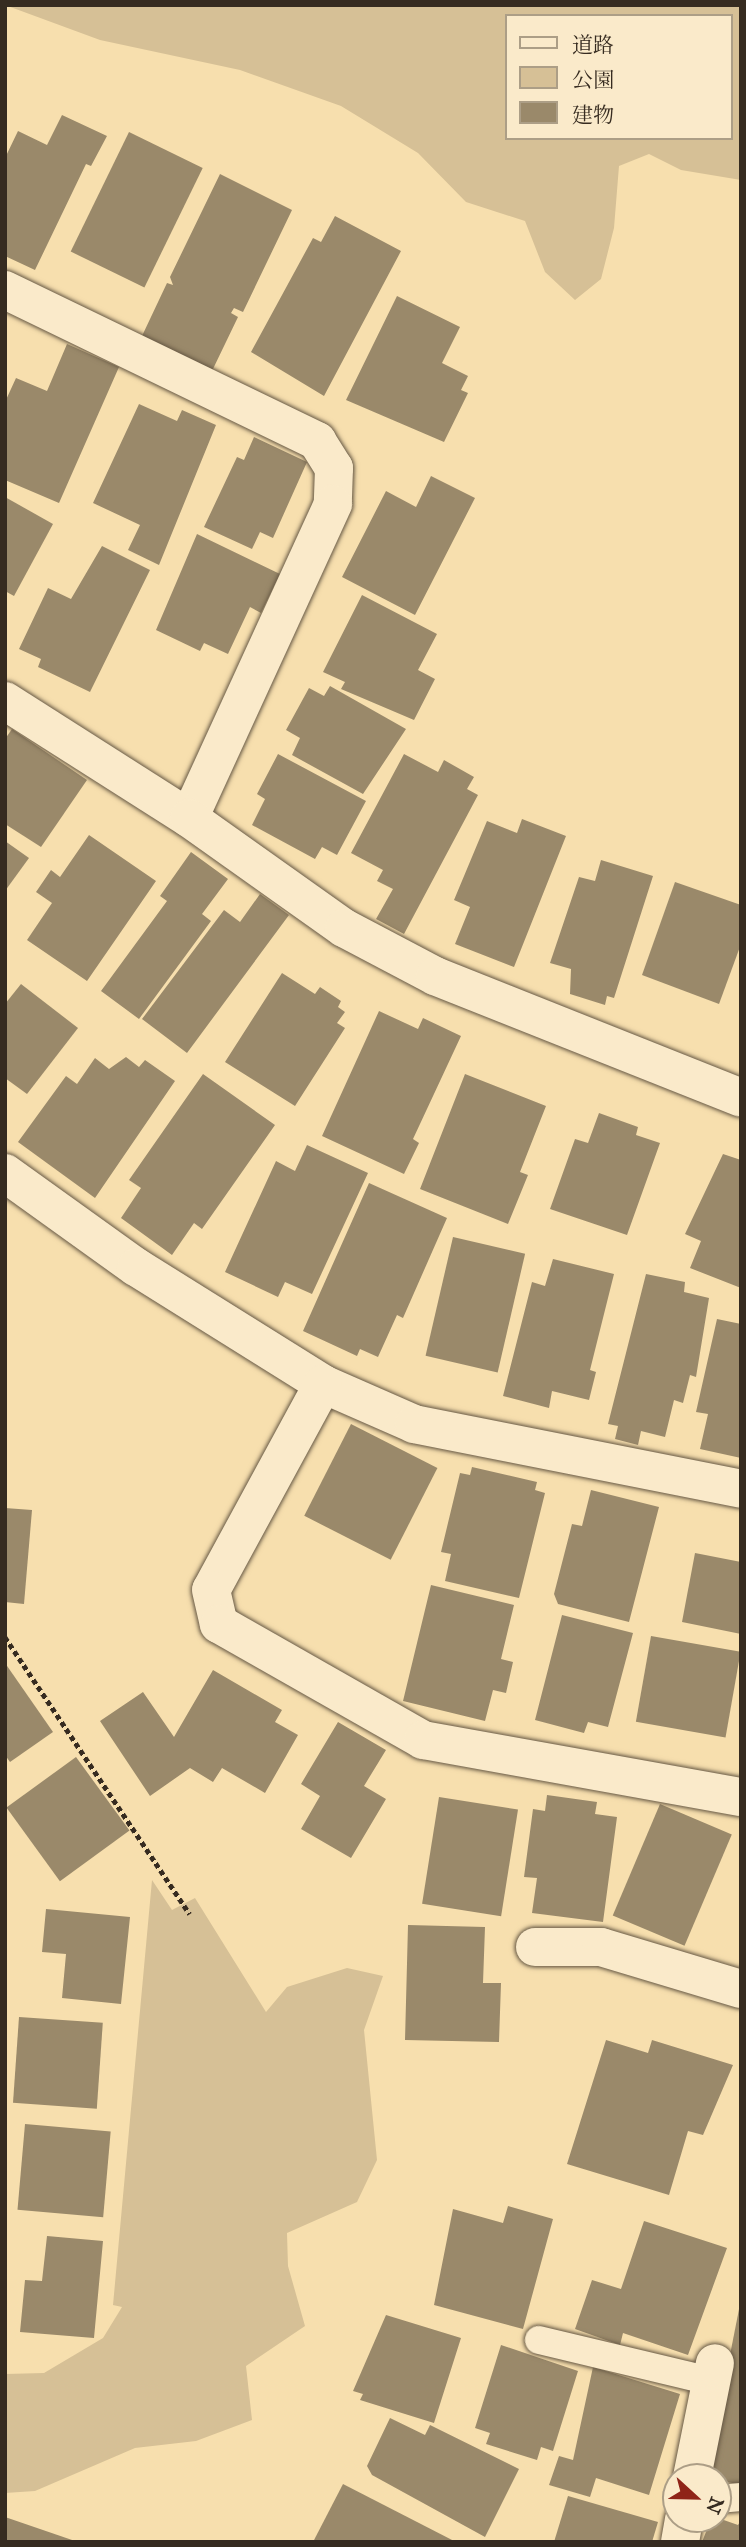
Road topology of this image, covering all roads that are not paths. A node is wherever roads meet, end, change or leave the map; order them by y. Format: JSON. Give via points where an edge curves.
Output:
{"nodes":[{"id":1,"x":5,"y":290,"type":"edge"},
{"id":2,"x":5,"y":701,"type":"edge"},
{"id":3,"x":190,"y":818,"type":"junction"},
{"id":4,"x":741,"y":1098,"type":"edge"},
{"id":5,"x":5,"y":1173,"type":"edge"},
{"id":6,"x":323,"y":1384,"type":"junction"},
{"id":7,"x":741,"y":1489,"type":"edge"},
{"id":8,"x":741,"y":1797,"type":"edge"},
{"id":9,"x":535,"y":1947,"type":"dead end"},
{"id":10,"x":741,"y":1989,"type":"edge"},
{"id":11,"x":539,"y":2340,"type":"dead end"},
{"id":12,"x":713,"y":2372,"type":"joint"},
{"id":13,"x":695,"y":2463,"type":"edge"}],
"edges":[{"from":1,"to":3,"type":"street","via":[[317,441],[334,468],[333,504]]},
{"from":2,"to":3,"type":"street"},
{"from":3,"to":4,"type":"street","via":[[344,928],[435,976]]},
{"from":5,"to":6,"type":"street","via":[[136,1267]]},
{"from":6,"to":7,"type":"street","via":[[414,1424],[475,1440]]},
{"from":6,"to":8,"type":"street","via":[[211,1590],[219,1625],[423,1740]]},
{"from":9,"to":10,"type":"street","via":[[601,1947]]},
{"from":11,"to":12,"type":"lane"},
{"from":12,"to":13,"type":"street"}]}
